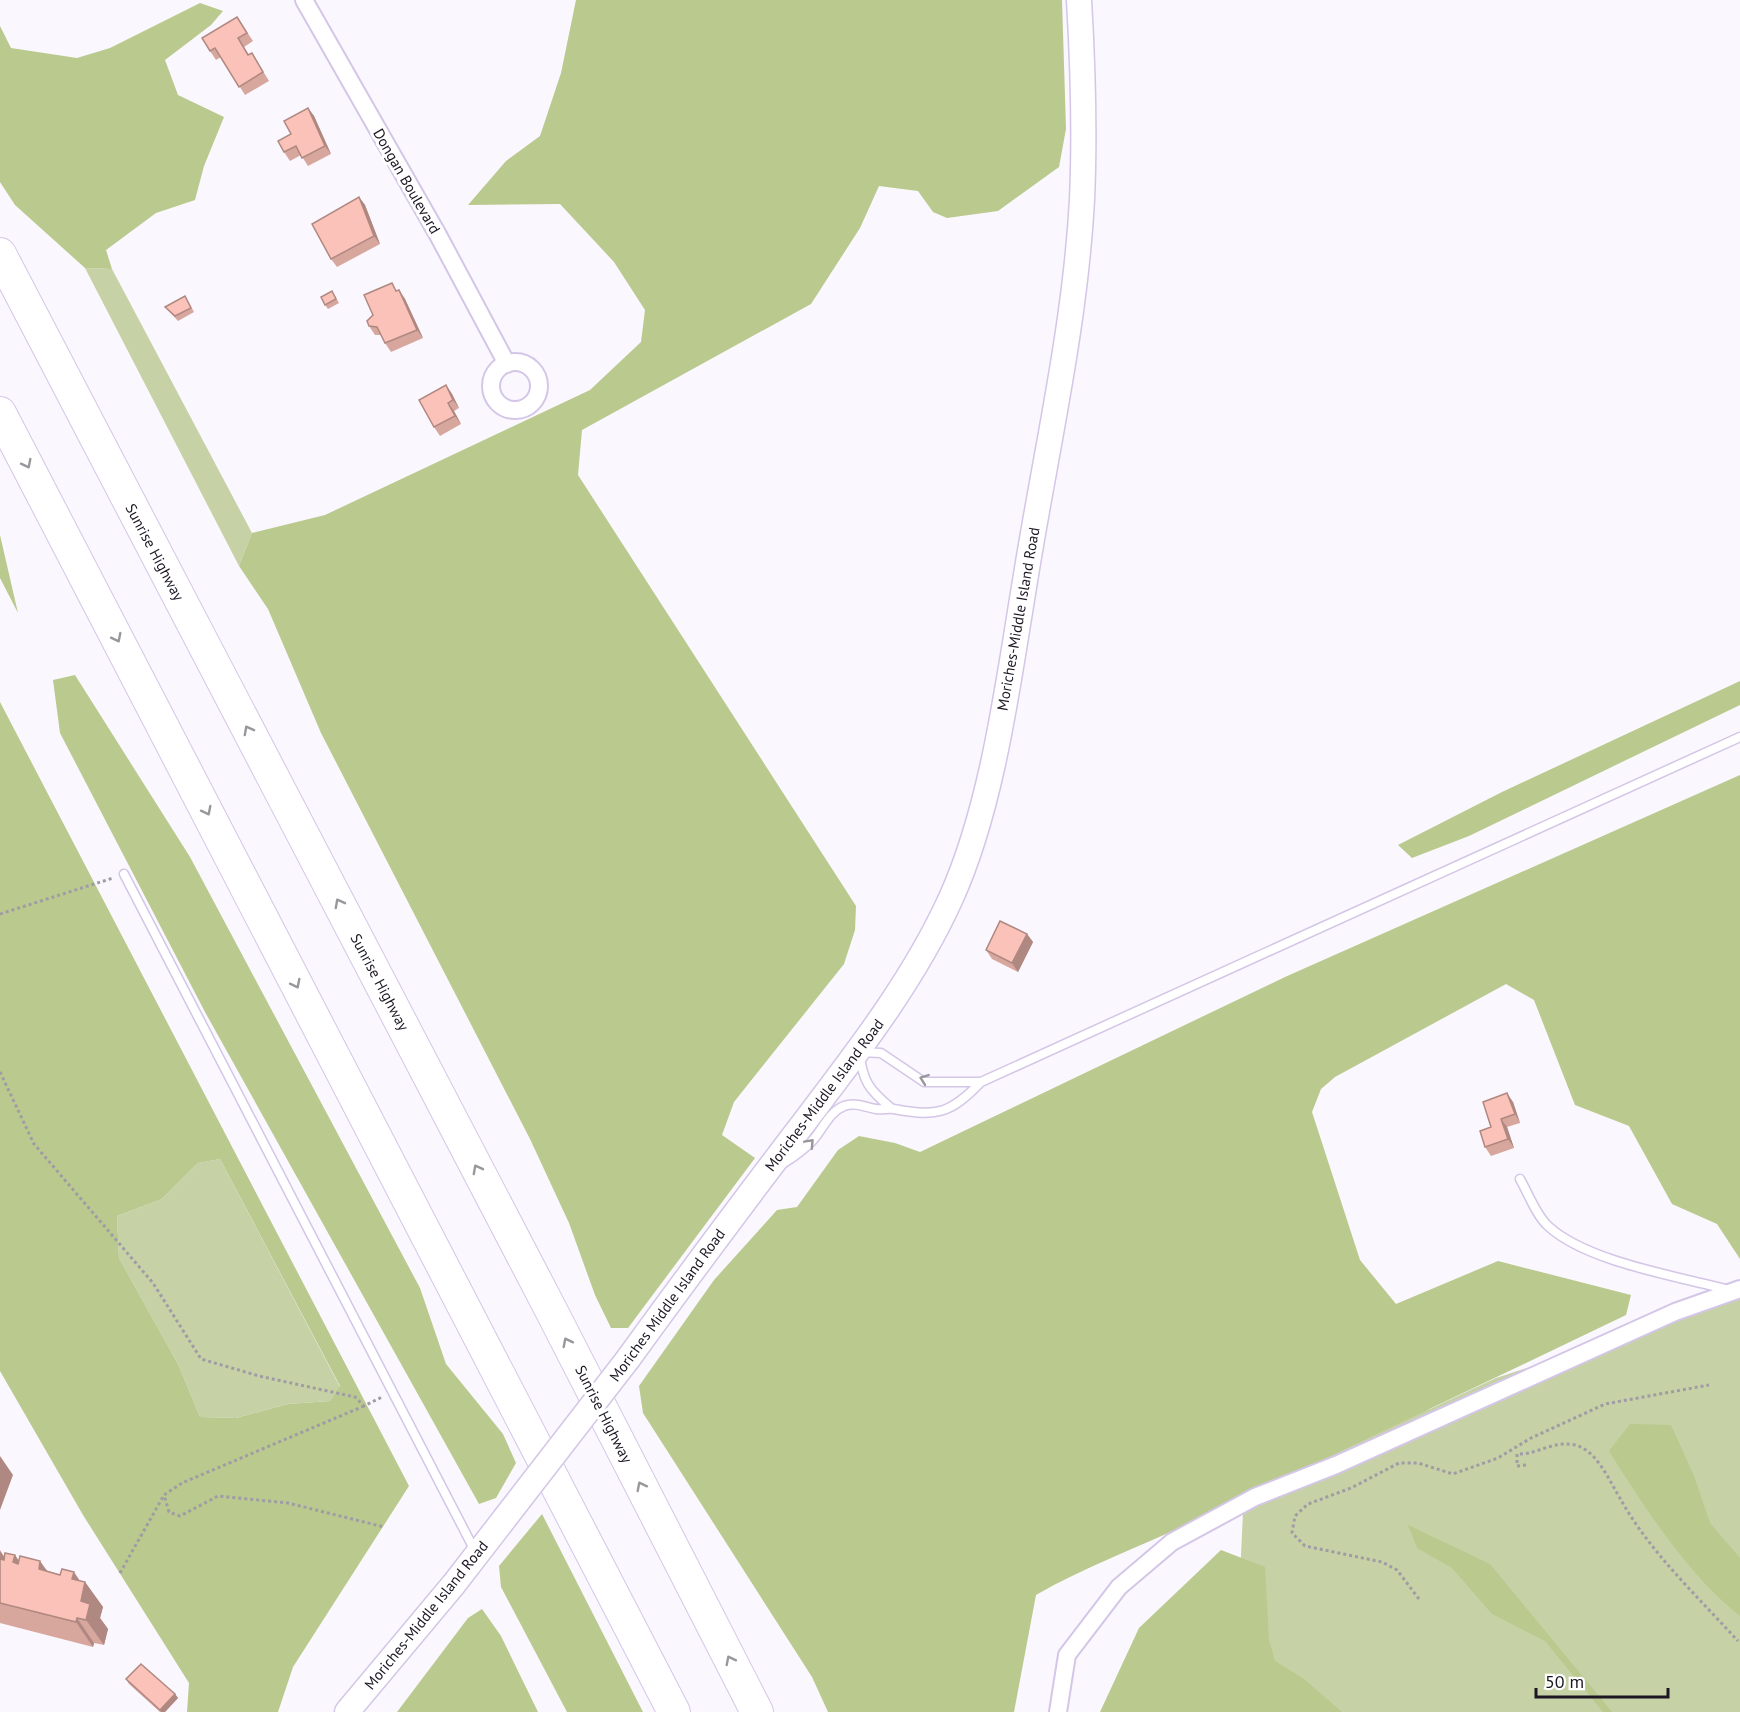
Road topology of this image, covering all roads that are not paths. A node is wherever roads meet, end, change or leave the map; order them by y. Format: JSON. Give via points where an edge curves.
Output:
{"nodes":[{"id":1,"x":304,"y":0,"type":"edge"},
{"id":2,"x":1080,"y":0,"type":"edge"},
{"id":3,"x":0,"y":255,"type":"edge"},
{"id":4,"x":507,"y":364,"type":"dead end"},
{"id":5,"x":0,"y":412,"type":"edge"},
{"id":6,"x":1740,"y":737,"type":"edge"},
{"id":7,"x":124,"y":874,"type":"road end"},
{"id":8,"x":859,"y":1052,"type":"junction"},
{"id":9,"x":981,"y":1082,"type":"junction"},
{"id":10,"x":891,"y":1108,"type":"junction"},
{"id":11,"x":763,"y":1177,"type":"junction"},
{"id":12,"x":1520,"y":1179,"type":"dead end"},
{"id":13,"x":1737,"y":1290,"type":"edge"},
{"id":14,"x":505,"y":1518,"type":"joint"},
{"id":15,"x":477,"y":1554,"type":"junction"},
{"id":16,"x":347,"y":1712,"type":"edge"},
{"id":17,"x":674,"y":1712,"type":"edge"},
{"id":18,"x":757,"y":1712,"type":"edge"},
{"id":19,"x":1058,"y":1712,"type":"edge"}],
"edges":[{"from":1,"to":4,"type":"street","name":"Dongan Boulevard"},
{"from":2,"to":8,"type":"main road","name":"Moriches-Middle Island Road","via":[[1084,140],[1074,287],[999,729],[978,827],[951,899]]},
{"from":18,"to":3,"type":"highway","name":"Sunrise Highway","one_way":true},
{"from":5,"to":17,"type":"highway","one_way":true},
{"from":6,"to":9,"type":"lane"},
{"from":7,"to":15,"type":"lane"},
{"from":9,"to":8,"type":"lane","one_way":true,"via":[[924,1082],[881,1053]]},
{"from":8,"to":10,"type":"lane","via":[[862,1074],[870,1091]]},
{"from":8,"to":11,"type":"main road","name":"Moriches-Middle Island Road"},
{"from":9,"to":10,"type":"lane","via":[[961,1103],[938,1112],[916,1114]]},
{"from":11,"to":10,"type":"lane","one_way":true,"via":[[801,1152],[843,1106]]},
{"from":11,"to":14,"type":"main road","name":"Moriches Middle Island Road","bridge":true},
{"from":12,"to":13,"type":"lane","via":[[1547,1224],[1574,1245]]},
{"from":13,"to":19,"type":"street","via":[[1675,1312],[1336,1465],[1255,1497],[1172,1542],[1119,1587],[1067,1655]]},
{"from":14,"to":15,"type":"main road","name":"Moriches-Middle Island Road"},
{"from":15,"to":16,"type":"main road","name":"Moriches-Middle Island Road"}]}
